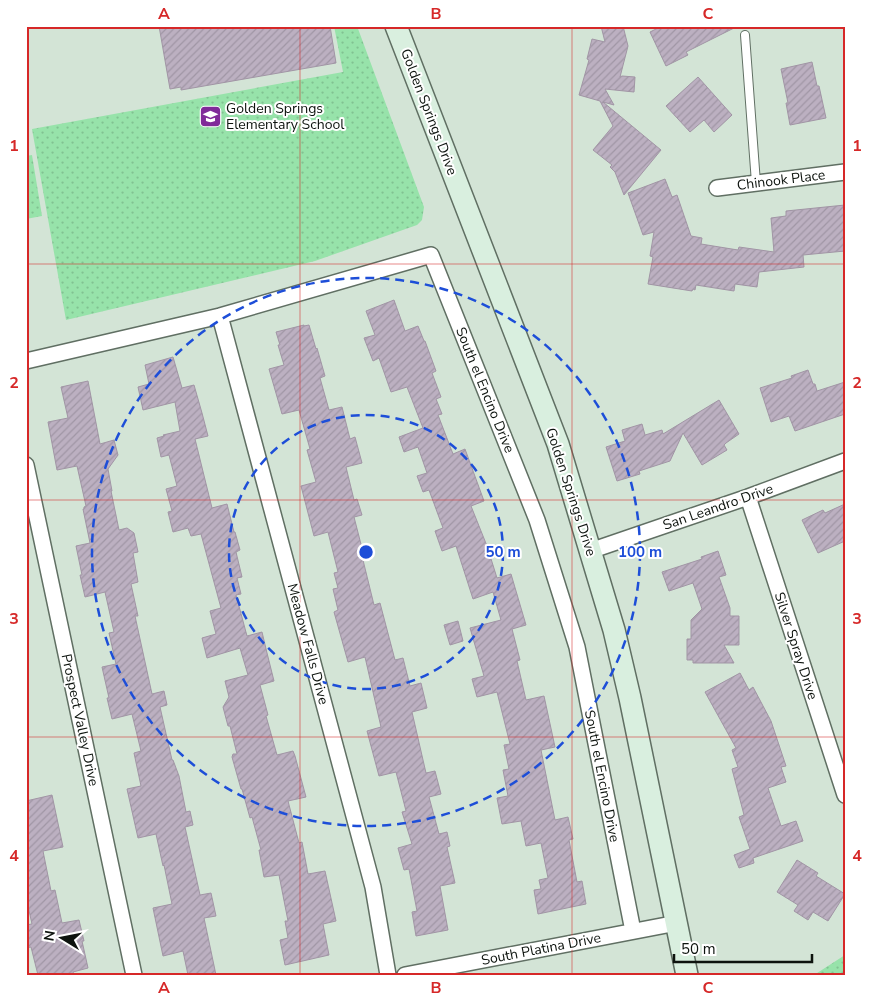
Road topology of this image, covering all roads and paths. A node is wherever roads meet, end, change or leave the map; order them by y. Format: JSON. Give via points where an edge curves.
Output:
{"nodes":[{"id":1,"x":396,"y":26,"type":"edge"},
{"id":2,"x":745,"y":36,"type":"dead end"},
{"id":3,"x":845,"y":172,"type":"edge"},
{"id":4,"x":756,"y":183,"type":"junction"},
{"id":5,"x":717,"y":188,"type":"dead end"},
{"id":6,"x":220,"y":316,"type":"junction"},
{"id":7,"x":26,"y":361,"type":"edge"},
{"id":8,"x":845,"y":461,"type":"edge"},
{"id":9,"x":26,"y":465,"type":"edge"},
{"id":10,"x":748,"y":497,"type":"junction"},
{"id":11,"x":590,"y":551,"type":"junction"},
{"id":12,"x":845,"y":795,"type":"edge"},
{"id":13,"x":677,"y":923,"type":"junction"},
{"id":14,"x":634,"y":931,"type":"junction"},
{"id":15,"x":134,"y":975,"type":"edge"},
{"id":16,"x":388,"y":975,"type":"edge"},
{"id":17,"x":405,"y":975,"type":"edge"},
{"id":18,"x":687,"y":975,"type":"edge"}],
"edges":[{"from":1,"to":11,"type":"main road","name":"Golden Springs Drive","via":[[558,444]]},
{"from":2,"to":4,"type":"lane"},
{"from":3,"to":4,"type":"street","name":"Chinook Place"},
{"from":4,"to":5,"type":"street","name":"Chinook Place"},
{"from":6,"to":7,"type":"street","name":"South el Encino Drive"},
{"from":6,"to":14,"type":"street","name":"South el Encino Drive","via":[[431,255],[538,520],[577,647]]},
{"from":6,"to":16,"type":"street","name":"Meadow Falls Drive","via":[[373,887]]},
{"from":8,"to":10,"type":"street","name":"San Leandro Drive"},
{"from":9,"to":15,"type":"street","name":"Prospect Valley Drive"},
{"from":10,"to":11,"type":"street","name":"San Leandro Drive"},
{"from":10,"to":12,"type":"street","name":"Silver Spray Drive"},
{"from":11,"to":13,"type":"main road","name":"Golden Springs Drive","via":[[630,698]]},
{"from":13,"to":14,"type":"street","name":"South Platina Drive"},
{"from":13,"to":18,"type":"main road","name":"Golden Springs Drive"},
{"from":14,"to":17,"type":"street","name":"South Platina Drive"}]}
